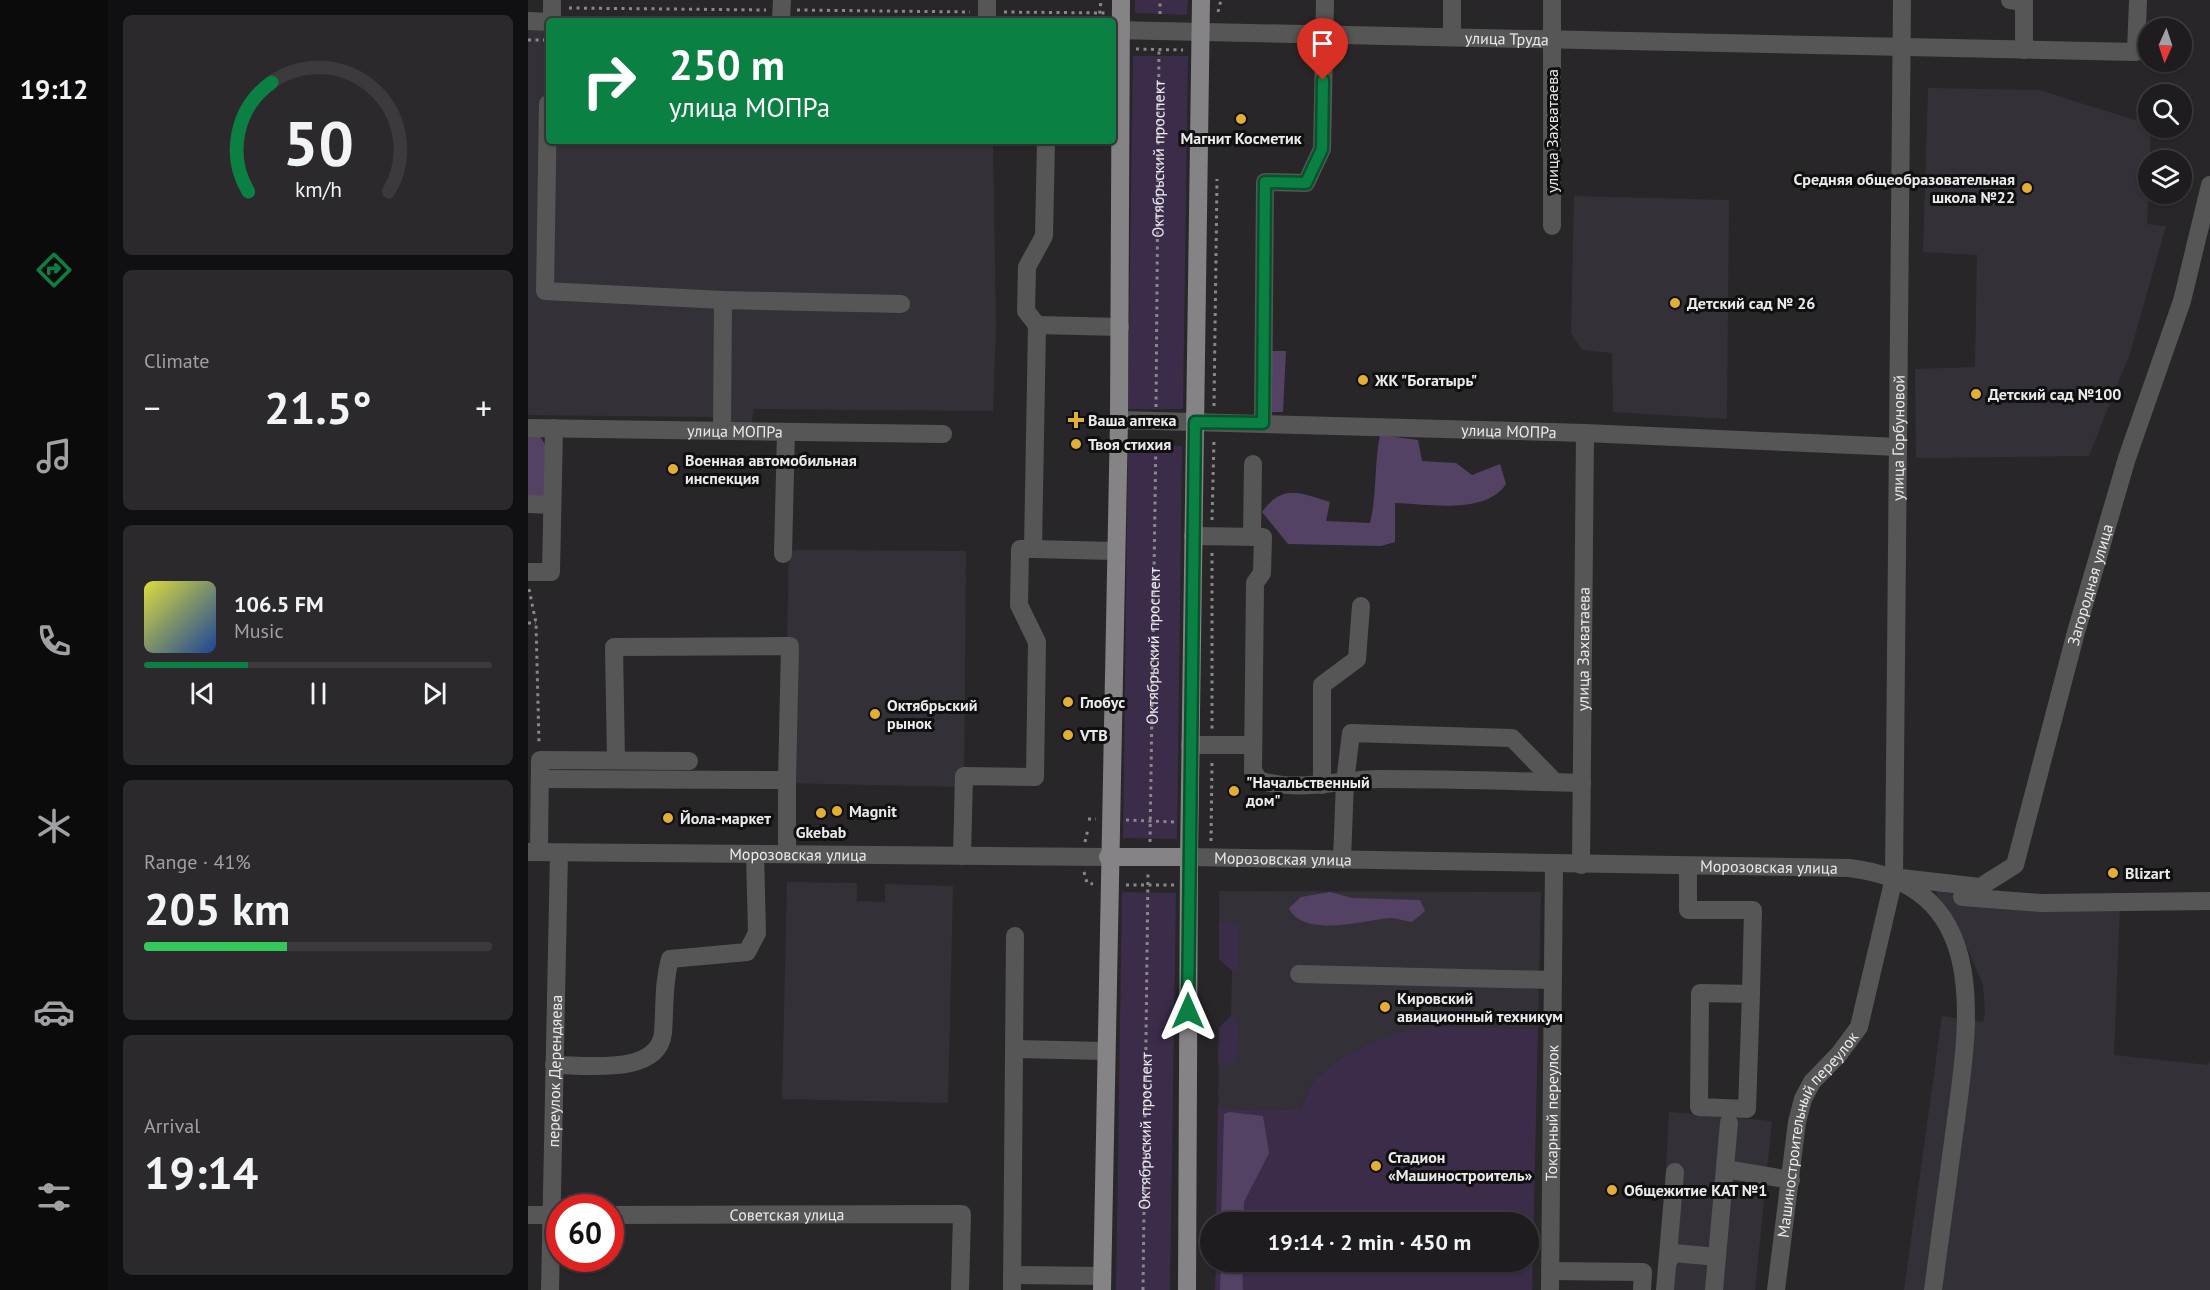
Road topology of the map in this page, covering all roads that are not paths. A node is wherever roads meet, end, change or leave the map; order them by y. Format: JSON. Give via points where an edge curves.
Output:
{"nodes":[{"id":1,"x":1120,"y":0,"type":"edge"},
{"id":2,"x":1200,"y":0,"type":"edge"},
{"id":3,"x":1325,"y":0,"type":"edge"},
{"id":4,"x":1452,"y":0,"type":"edge"},
{"id":5,"x":1552,"y":0,"type":"edge"},
{"id":6,"x":1902,"y":0,"type":"edge"},
{"id":7,"x":2010,"y":0,"type":"edge"},
{"id":8,"x":2138,"y":0,"type":"edge"},
{"id":9,"x":551,"y":13,"type":"edge"},
{"id":10,"x":528,"y":21,"type":"edge"},
{"id":11,"x":1116,"y":30,"type":"edge"},
{"id":12,"x":1200,"y":32,"type":"junction"},
{"id":13,"x":1325,"y":35,"type":"junction"},
{"id":14,"x":1452,"y":37,"type":"junction"},
{"id":15,"x":1551,"y":40,"type":"junction"},
{"id":16,"x":1902,"y":47,"type":"junction"},
{"id":17,"x":2024,"y":50,"type":"junction"},
{"id":18,"x":547,"y":144,"type":"edge"},
{"id":19,"x":1046,"y":144,"type":"edge"},
{"id":20,"x":2210,"y":185,"type":"edge"},
{"id":21,"x":1552,"y":226,"type":"dead end"},
{"id":22,"x":723,"y":300,"type":"junction"},
{"id":23,"x":901,"y":304,"type":"dead end"},
{"id":24,"x":1037,"y":325,"type":"junction"},
{"id":25,"x":1120,"y":327,"type":"junction"},
{"id":26,"x":1119,"y":420,"type":"junction"},
{"id":27,"x":1195,"y":422,"type":"junction"},
{"id":28,"x":1263,"y":423,"type":"junction"},
{"id":29,"x":528,"y":428,"type":"edge"},
{"id":30,"x":554,"y":428,"type":"junction"},
{"id":31,"x":722,"y":431,"type":"junction"},
{"id":32,"x":786,"y":432,"type":"junction"},
{"id":33,"x":1585,"y":433,"type":"junction"},
{"id":34,"x":943,"y":434,"type":"dead end"},
{"id":35,"x":1898,"y":447,"type":"junction"},
{"id":36,"x":1253,"y":464,"type":"dead end"},
{"id":37,"x":528,"y":504,"type":"edge"},
{"id":38,"x":552,"y":505,"type":"junction"},
{"id":39,"x":1193,"y":536,"type":"junction"},
{"id":40,"x":1252,"y":537,"type":"junction"},
{"id":41,"x":1033,"y":549,"type":"junction"},
{"id":42,"x":1115,"y":551,"type":"junction"},
{"id":43,"x":783,"y":554,"type":"dead end"},
{"id":44,"x":528,"y":572,"type":"edge"},
{"id":45,"x":1361,"y":606,"type":"dead end"},
{"id":46,"x":1190,"y":745,"type":"junction"},
{"id":47,"x":1253,"y":745,"type":"junction"},
{"id":48,"x":616,"y":760,"type":"junction"},
{"id":49,"x":689,"y":761,"type":"dead end"},
{"id":50,"x":540,"y":779,"type":"junction"},
{"id":51,"x":787,"y":780,"type":"junction"},
{"id":52,"x":1345,"y":782,"type":"junction"},
{"id":53,"x":1555,"y":782,"type":"junction"},
{"id":54,"x":1582,"y":783,"type":"junction"},
{"id":55,"x":1322,"y":786,"type":"junction"},
{"id":56,"x":534,"y":827,"type":"edge"},
{"id":57,"x":534,"y":852,"type":"edge"},
{"id":58,"x":559,"y":853,"type":"junction"},
{"id":59,"x":754,"y":854,"type":"junction"},
{"id":60,"x":787,"y":854,"type":"junction"},
{"id":61,"x":962,"y":855,"type":"junction"},
{"id":62,"x":1108,"y":857,"type":"junction"},
{"id":63,"x":1189,"y":857,"type":"junction"},
{"id":64,"x":1342,"y":859,"type":"junction"},
{"id":65,"x":1554,"y":864,"type":"junction"},
{"id":66,"x":1581,"y":865,"type":"junction"},
{"id":67,"x":1688,"y":866,"type":"junction"},
{"id":68,"x":1894,"y":878,"type":"junction"},
{"id":69,"x":1921,"y":894,"type":"junction"},
{"id":70,"x":2210,"y":901,"type":"edge"},
{"id":71,"x":1015,"y":936,"type":"dead end"},
{"id":72,"x":1299,"y":974,"type":"dead end"},
{"id":73,"x":1552,"y":980,"type":"junction"},
{"id":74,"x":1751,"y":994,"type":"junction"},
{"id":75,"x":1014,"y":1049,"type":"junction"},
{"id":76,"x":1106,"y":1050,"type":"junction"},
{"id":77,"x":554,"y":1065,"type":"junction"},
{"id":78,"x":1729,"y":1123,"type":"dead end"},
{"id":79,"x":1725,"y":1169,"type":"junction"},
{"id":80,"x":1675,"y":1172,"type":"dead end"},
{"id":81,"x":1791,"y":1180,"type":"junction"},
{"id":82,"x":555,"y":1194,"type":"edge"},
{"id":83,"x":528,"y":1215,"type":"edge"},
{"id":84,"x":546,"y":1215,"type":"edge"},
{"id":85,"x":624,"y":1215,"type":"edge"},
{"id":86,"x":1717,"y":1257,"type":"junction"},
{"id":87,"x":1668,"y":1261,"type":"junction"},
{"id":88,"x":1550,"y":1271,"type":"junction"},
{"id":89,"x":551,"y":1272,"type":"edge"},
{"id":90,"x":1012,"y":1282,"type":"edge"},
{"id":91,"x":1102,"y":1283,"type":"edge"},
{"id":92,"x":550,"y":1290,"type":"edge"},
{"id":93,"x":960,"y":1290,"type":"edge"},
{"id":94,"x":1187,"y":1290,"type":"edge"},
{"id":95,"x":1550,"y":1290,"type":"edge"},
{"id":96,"x":1642,"y":1290,"type":"edge"},
{"id":97,"x":1665,"y":1290,"type":"edge"},
{"id":98,"x":1714,"y":1290,"type":"edge"},
{"id":99,"x":1776,"y":1290,"type":"edge"},
{"id":100,"x":1933,"y":1290,"type":"edge"}],
"edges":[{"from":1,"to":11,"type":"main road"},
{"from":2,"to":12,"type":"main road"},
{"from":3,"to":13,"type":"street"},
{"from":4,"to":14,"type":"street"},
{"from":5,"to":15,"type":"street","name":"улица Захватаева"},
{"from":6,"to":16,"type":"street","name":"улица Горбуновой"},
{"from":7,"to":17,"type":"street","via":[[2024,2]]},
{"from":8,"to":17,"type":"street","name":"улица Труда","via":[[2136,52]]},
{"from":9,"to":10,"type":"street"},
{"from":11,"to":12,"type":"street","name":"улица Труда"},
{"from":11,"to":25,"type":"main road"},
{"from":12,"to":13,"type":"street","name":"улица Труда"},
{"from":12,"to":27,"type":"main road"},
{"from":13,"to":14,"type":"street","name":"улица Труда"},
{"from":13,"to":28,"type":"street","via":[[1322,149],[1306,183],[1265,182]]},
{"from":14,"to":15,"type":"street","name":"улица Труда"},
{"from":15,"to":16,"type":"street","name":"улица Труда"},
{"from":15,"to":21,"type":"street","name":"улица Захватаева"},
{"from":16,"to":17,"type":"street","name":"улица Труда"},
{"from":16,"to":35,"type":"street","name":"улица Горбуновой"},
{"from":18,"to":22,"type":"street","via":[[545,291]]},
{"from":19,"to":24,"type":"street","via":[[1044,236],[1027,267],[1026,311]]},
{"from":20,"to":68,"type":"street","name":"Загородная улица","via":[[2182,301],[2127,458],[2076,632],[2015,865],[1980,887]]},
{"from":22,"to":23,"type":"street"},
{"from":22,"to":31,"type":"street"},
{"from":24,"to":25,"type":"street"},
{"from":24,"to":41,"type":"street"},
{"from":25,"to":26,"type":"main road"},
{"from":26,"to":27,"type":"street","name":"улица МОПРа"},
{"from":26,"to":42,"type":"main road"},
{"from":27,"to":28,"type":"street","name":"улица МОПРа"},
{"from":27,"to":39,"type":"main road"},
{"from":28,"to":33,"type":"street","name":"улица МОПРа"},
{"from":29,"to":30,"type":"street","name":"улица МОПРа"},
{"from":30,"to":31,"type":"street","name":"улица МОПРа"},
{"from":30,"to":38,"type":"street"},
{"from":31,"to":32,"type":"street","name":"улица МОПРа"},
{"from":32,"to":34,"type":"street","name":"улица МОПРа"},
{"from":32,"to":43,"type":"street"},
{"from":33,"to":35,"type":"street","name":"улица МОПРа"},
{"from":33,"to":54,"type":"street","name":"улица Захватаева"},
{"from":35,"to":68,"type":"street","name":"улица Горбуновой"},
{"from":36,"to":40,"type":"street"},
{"from":37,"to":38,"type":"street"},
{"from":38,"to":44,"type":"street","via":[[551,572]]},
{"from":39,"to":40,"type":"street"},
{"from":39,"to":46,"type":"main road"},
{"from":40,"to":47,"type":"street","via":[[1263,537],[1263,573],[1255,583]]},
{"from":41,"to":42,"type":"street"},
{"from":41,"to":61,"type":"street","via":[[1020,549],[1019,605],[1037,642],[1035,777],[964,776]]},
{"from":42,"to":62,"type":"main road"},
{"from":45,"to":55,"type":"street","via":[[1357,659],[1322,685]]},
{"from":46,"to":47,"type":"street"},
{"from":46,"to":63,"type":"main road"},
{"from":47,"to":55,"type":"street","via":[[1253,771],[1258,780],[1273,785]]},
{"from":48,"to":49,"type":"street"},
{"from":48,"to":50,"type":"street","via":[[540,760]]},
{"from":48,"to":51,"type":"street","via":[[614,647],[790,646]]},
{"from":50,"to":51,"type":"street"},
{"from":50,"to":56,"type":"street"},
{"from":51,"to":60,"type":"street"},
{"from":52,"to":53,"type":"street"},
{"from":52,"to":53,"type":"street","via":[[1351,733],[1512,738]]},
{"from":52,"to":55,"type":"street"},
{"from":52,"to":64,"type":"street"},
{"from":53,"to":54,"type":"street"},
{"from":54,"to":66,"type":"street","name":"улица Захватаева"},
{"from":56,"to":57,"type":"street"},
{"from":57,"to":58,"type":"street","name":"Морозовская улица"},
{"from":58,"to":59,"type":"street","name":"Морозовская улица"},
{"from":58,"to":77,"type":"street","name":"переулок Дерендяева"},
{"from":59,"to":60,"type":"street","name":"Морозовская улица"},
{"from":59,"to":77,"type":"street","via":[[757,933],[747,952],[670,959],[664,980],[663,1036],[654,1056],[639,1063]]},
{"from":60,"to":61,"type":"street","name":"Морозовская улица"},
{"from":61,"to":62,"type":"street","name":"Морозовская улица"},
{"from":62,"to":63,"type":"main road","name":"Морозовская улица"},
{"from":62,"to":76,"type":"main road"},
{"from":63,"to":64,"type":"street","name":"Морозовская улица"},
{"from":63,"to":94,"type":"main road"},
{"from":64,"to":65,"type":"street","name":"Морозовская улица"},
{"from":65,"to":66,"type":"street","name":"Морозовская улица"},
{"from":65,"to":73,"type":"street","name":"Токарный переулок"},
{"from":66,"to":67,"type":"street","name":"Морозовская улица"},
{"from":67,"to":68,"type":"street","name":"Морозовская улица","via":[[1850,868]]},
{"from":67,"to":74,"type":"street","via":[[1688,910],[1753,910]]},
{"from":68,"to":69,"type":"street"},
{"from":68,"to":81,"type":"street","name":"Машиностроительный переулок","via":[[1859,1027],[1812,1082],[1803,1099]]},
{"from":69,"to":70,"type":"street","via":[[2041,903]]},
{"from":69,"to":100,"type":"street","via":[[1952,938],[1968,1001]]},
{"from":71,"to":75,"type":"street"},
{"from":72,"to":73,"type":"street"},
{"from":73,"to":88,"type":"street","name":"Токарный переулок"},
{"from":74,"to":74,"type":"street","via":[[1700,993],[1699,1107],[1747,1109]]},
{"from":75,"to":76,"type":"street"},
{"from":75,"to":90,"type":"street"},
{"from":76,"to":91,"type":"main road"},
{"from":77,"to":82,"type":"street","name":"переулок Дерендяева"},
{"from":78,"to":79,"type":"street"},
{"from":79,"to":81,"type":"street"},
{"from":79,"to":86,"type":"street"},
{"from":80,"to":87,"type":"street"},
{"from":81,"to":99,"type":"street","name":"Машиностроительный переулок"},
{"from":83,"to":84,"type":"street"},
{"from":85,"to":93,"type":"street","name":"Советская улица","via":[[962,1214]]},
{"from":86,"to":87,"type":"street","via":[[1674,1253]]},
{"from":86,"to":98,"type":"street"},
{"from":87,"to":97,"type":"street"},
{"from":88,"to":95,"type":"street","name":"Токарный переулок"},
{"from":88,"to":96,"type":"street","via":[[1643,1272]]},
{"from":89,"to":92,"type":"street","name":"переулок Дерендяева"},
{"from":90,"to":91,"type":"street"}]}
